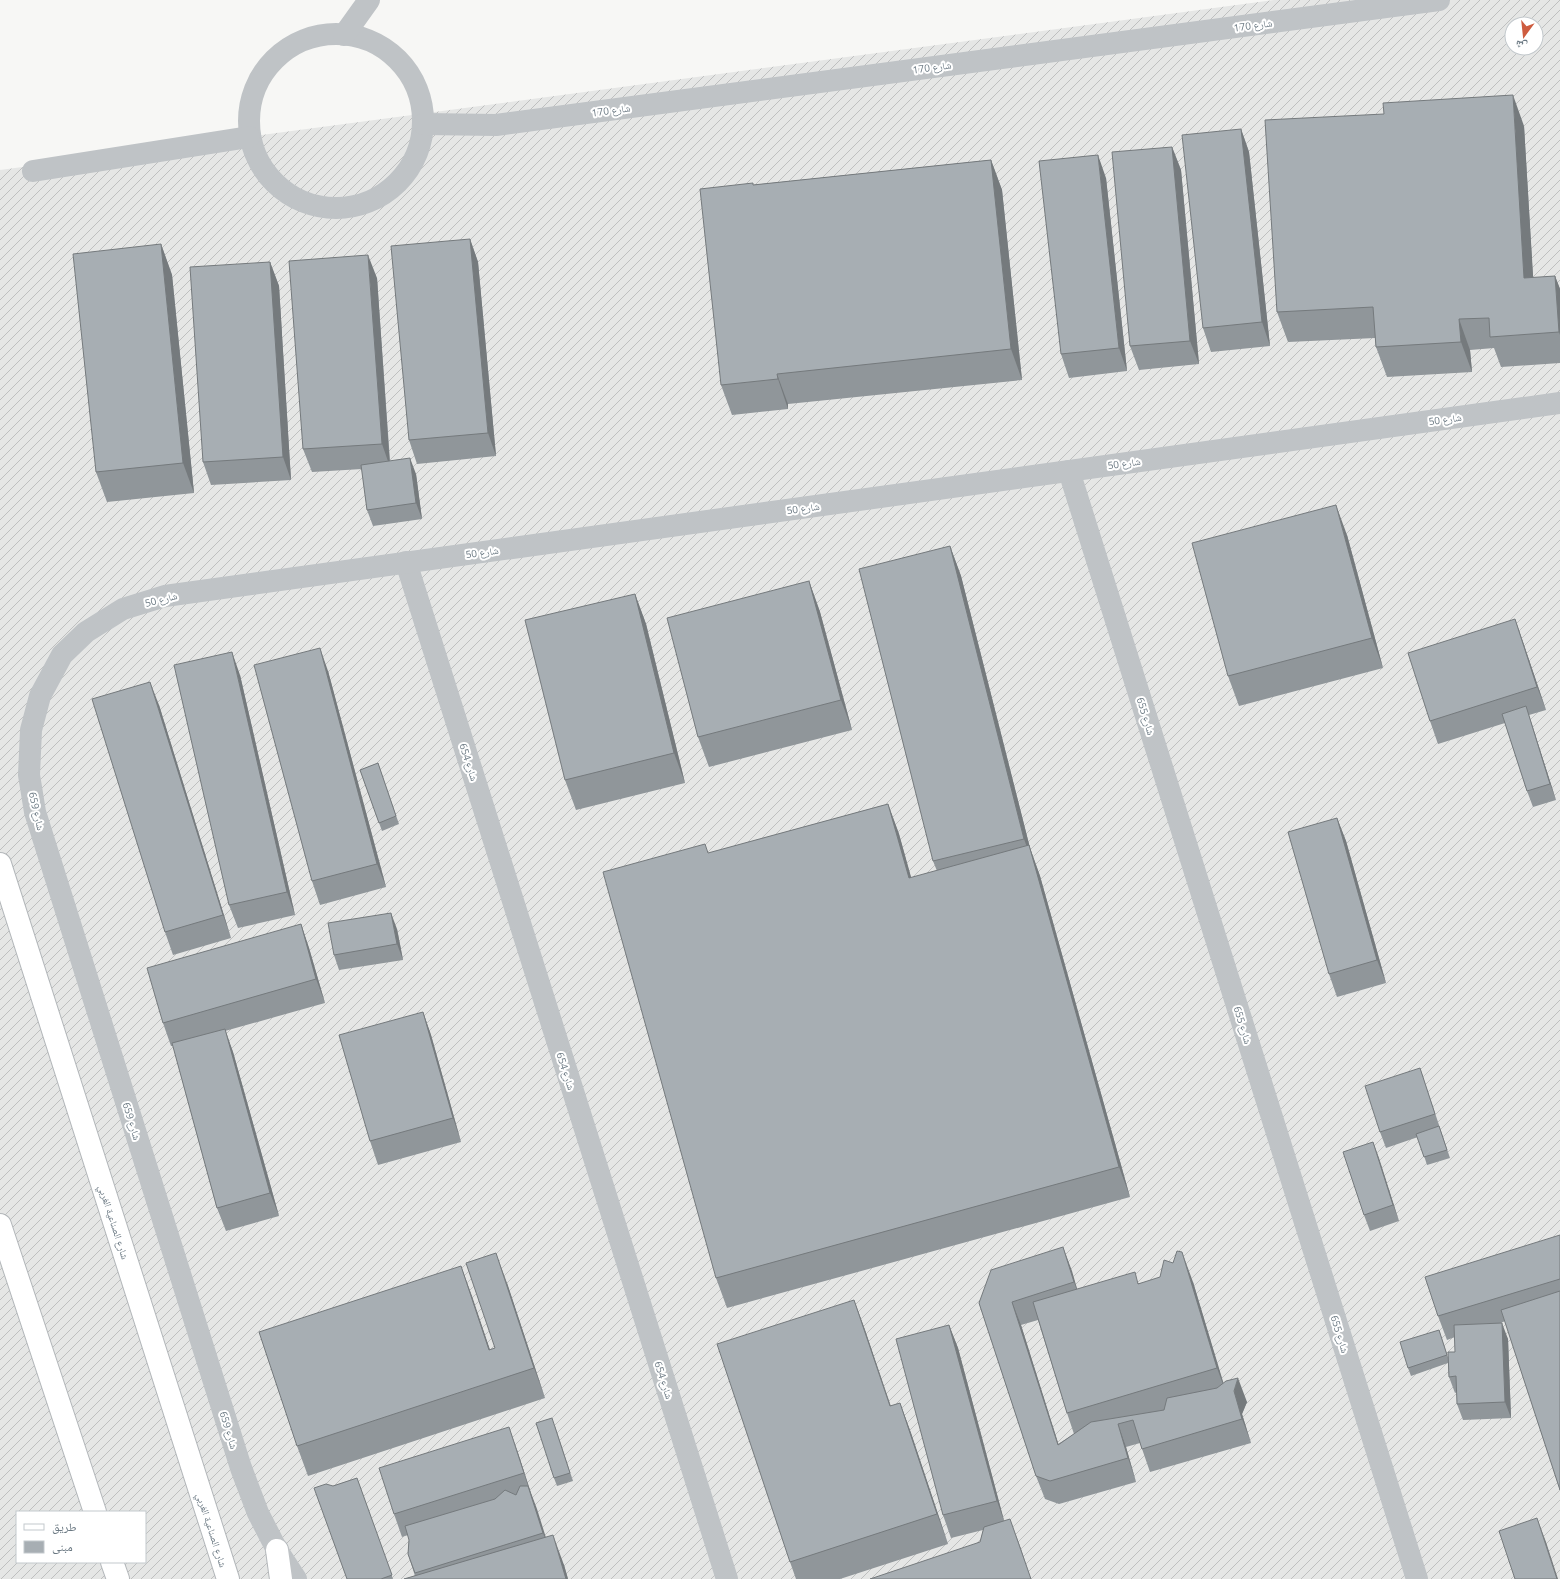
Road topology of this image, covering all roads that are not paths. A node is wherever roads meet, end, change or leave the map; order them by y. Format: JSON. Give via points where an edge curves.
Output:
{"nodes":[{"id":1,"x":369,"y":0,"type":"edge"},
{"id":2,"x":1439,"y":0,"type":"edge"},
{"id":3,"x":1325,"y":8,"type":"edge"},
{"id":4,"x":344,"y":35,"type":"junction"},
{"id":5,"x":424,"y":124,"type":"junction"},
{"id":6,"x":249,"y":137,"type":"junction"},
{"id":7,"x":33,"y":171,"type":"dead end"},
{"id":8,"x":1560,"y":403,"type":"edge"},
{"id":9,"x":1069,"y":471,"type":"junction"},
{"id":10,"x":406,"y":562,"type":"junction"},
{"id":11,"x":62,"y":655,"type":"joint"},
{"id":12,"x":0,"y":864,"type":"edge"},
{"id":13,"x":0,"y":1225,"type":"edge"},
{"id":14,"x":95,"y":1511,"type":"edge"},
{"id":15,"x":277,"y":1550,"type":"junction"},
{"id":16,"x":112,"y":1563,"type":"edge"},
{"id":17,"x":118,"y":1579,"type":"edge"},
{"id":18,"x":228,"y":1579,"type":"edge"},
{"id":19,"x":281,"y":1579,"type":"edge"},
{"id":20,"x":296,"y":1579,"type":"edge"},
{"id":21,"x":727,"y":1579,"type":"edge"},
{"id":22,"x":1417,"y":1579,"type":"edge"}],
"edges":[{"from":1,"to":4,"type":"street"},
{"from":2,"to":3,"type":"street","name":"شارع 170"},
{"from":3,"to":5,"type":"street","name":"شارع 170","via":[[496,125]]},
{"from":4,"to":5,"type":"street","via":[[365,38],[397,58],[417,87]]},
{"from":4,"to":6,"type":"street","via":[[329,33],[294,43],[266,67],[250,100]]},
{"from":5,"to":6,"type":"street","via":[[415,159],[393,188],[360,205],[324,208],[289,195],[263,170]]},
{"from":6,"to":7,"type":"street"},
{"from":8,"to":9,"type":"street","name":"شارع 50"},
{"from":9,"to":10,"type":"street","name":"شارع 50"},
{"from":9,"to":22,"type":"street","name":"شارع 655"},
{"from":10,"to":11,"type":"street","name":"شارع 50","via":[[165,596],[123,609],[86,632]]},
{"from":10,"to":21,"type":"street","name":"شارع 654"},
{"from":11,"to":15,"type":"street","name":"شارع 659","via":[[40,696],[31,730],[29,775],[35,812],[241,1468],[258,1513]]},
{"from":12,"to":18,"type":"main road","name":"شارع الصناعية الغربي"},
{"from":13,"to":14,"type":"main road"},
{"from":15,"to":19,"type":"main road"},
{"from":15,"to":20,"type":"street","name":"شارع 659"},
{"from":16,"to":17,"type":"main road"}]}
